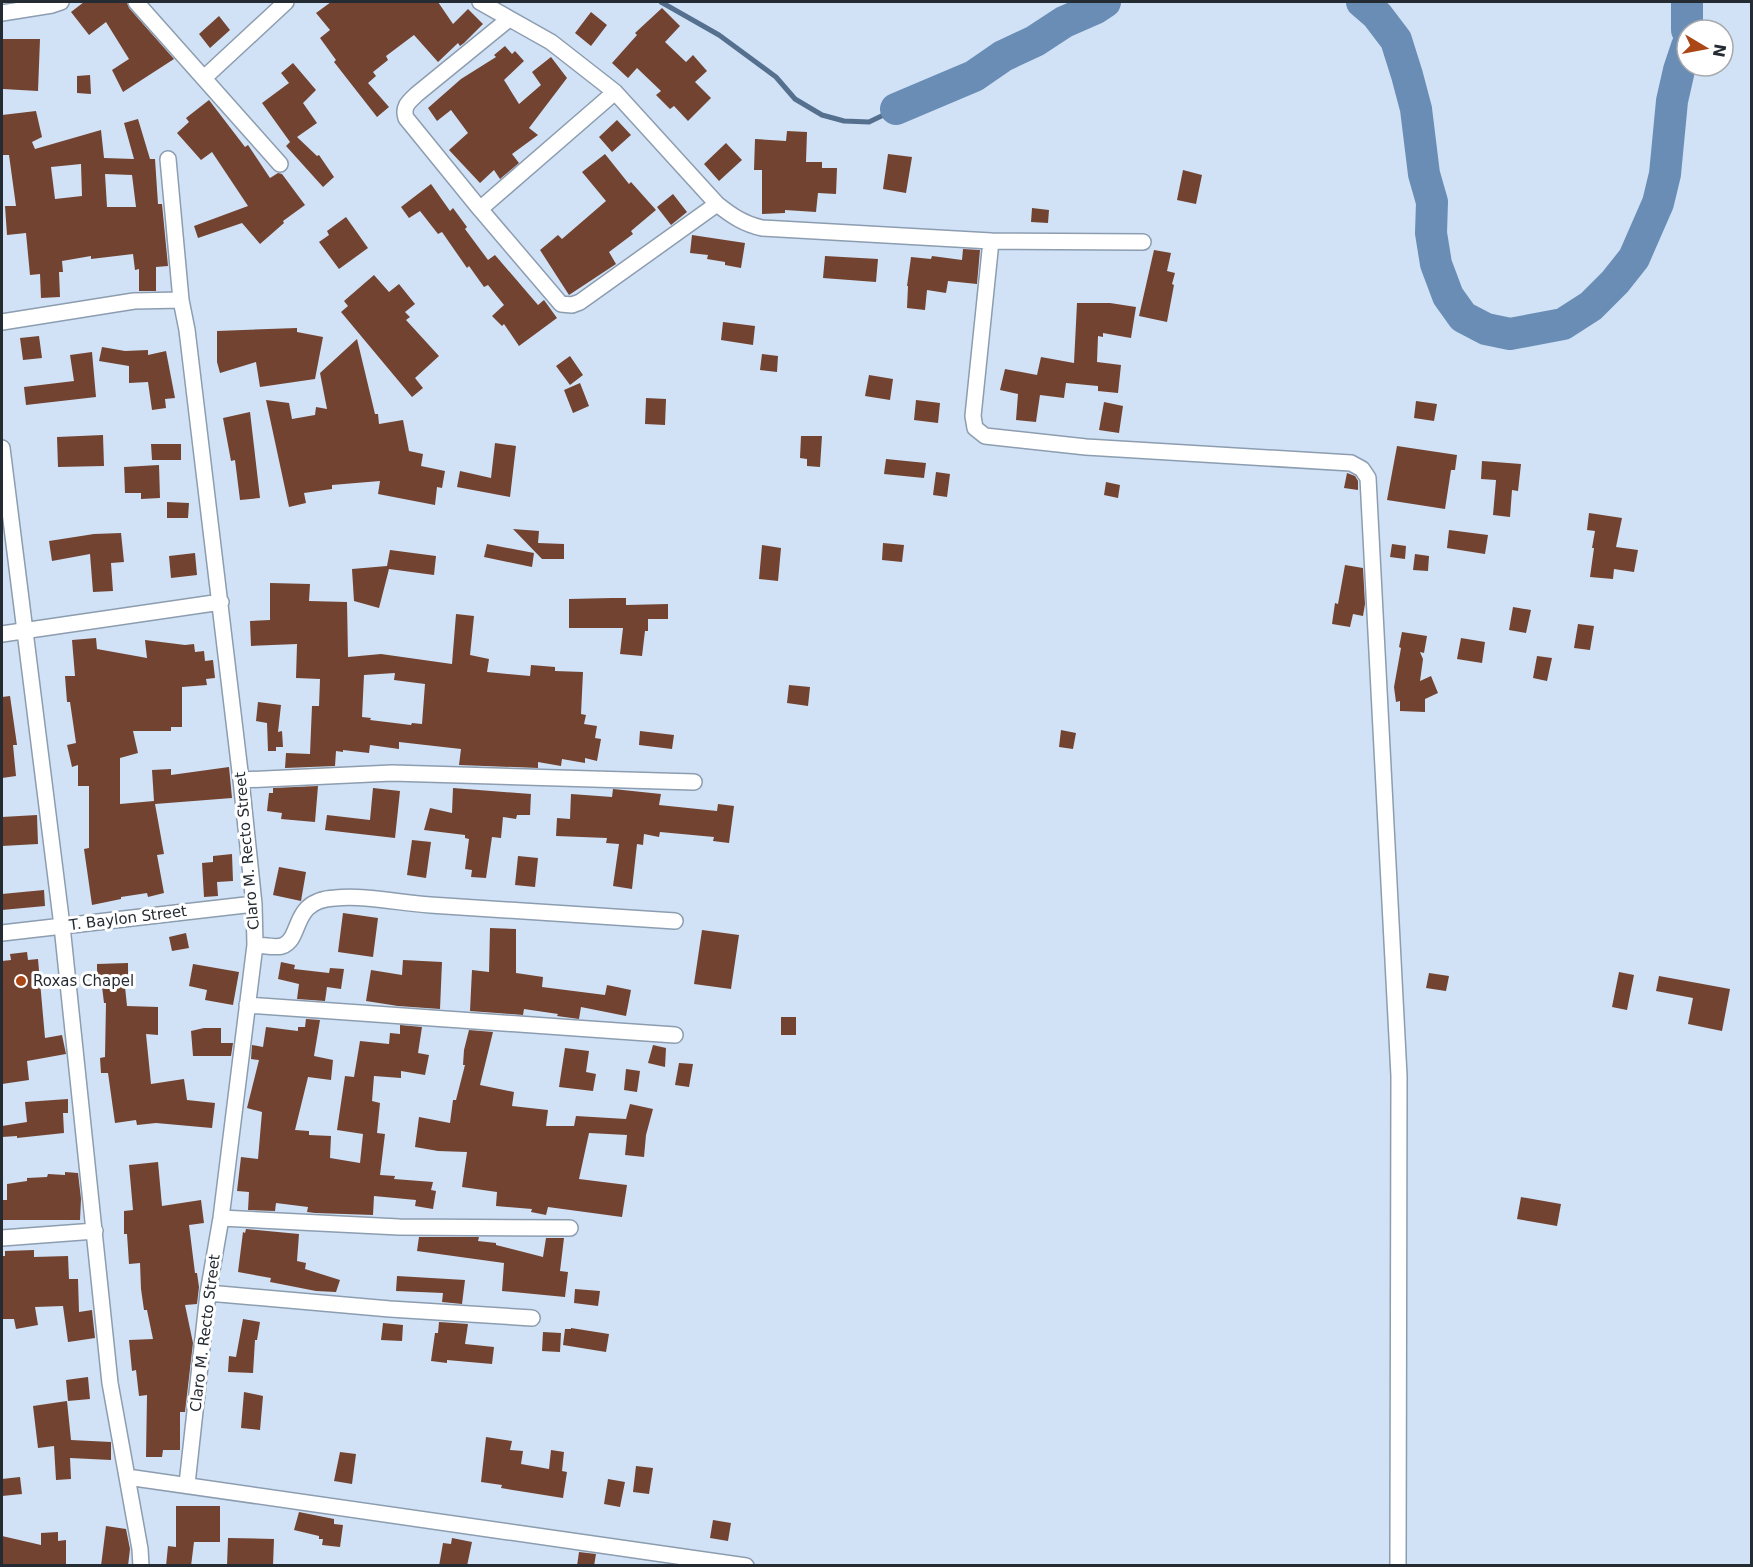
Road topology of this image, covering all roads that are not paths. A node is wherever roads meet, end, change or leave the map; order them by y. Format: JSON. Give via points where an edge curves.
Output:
{"nodes":[{"id":1,"x":61,"y":2,"type":"edge"},
{"id":2,"x":136,"y":2,"type":"edge"},
{"id":3,"x":286,"y":2,"type":"edge"},
{"id":4,"x":480,"y":2,"type":"edge"},
{"id":5,"x":2,"y":13,"type":"edge"},
{"id":6,"x":509,"y":20,"type":"junction"},
{"id":7,"x":204,"y":78,"type":"junction"},
{"id":8,"x":615,"y":92,"type":"junction"},
{"id":9,"x":168,"y":159,"type":"dead end"},
{"id":10,"x":280,"y":164,"type":"dead end"},
{"id":11,"x":717,"y":204,"type":"junction"},
{"id":12,"x":480,"y":209,"type":"junction"},
{"id":13,"x":991,"y":241,"type":"junction"},
{"id":14,"x":1143,"y":242,"type":"dead end"},
{"id":15,"x":181,"y":300,"type":"junction"},
{"id":16,"x":2,"y":322,"type":"edge"},
{"id":17,"x":2,"y":448,"type":"edge"},
{"id":18,"x":221,"y":602,"type":"junction"},
{"id":19,"x":25,"y":632,"type":"junction"},
{"id":20,"x":2,"y":634,"type":"edge"},
{"id":21,"x":241,"y":780,"type":"junction"},
{"id":22,"x":694,"y":782,"type":"dead end"},
{"id":23,"x":254,"y":904,"type":"junction"},
{"id":24,"x":675,"y":921,"type":"dead end"},
{"id":25,"x":62,"y":926,"type":"junction"},
{"id":26,"x":2,"y":933,"type":"edge"},
{"id":27,"x":255,"y":945,"type":"junction"},
{"id":28,"x":247,"y":1005,"type":"junction"},
{"id":29,"x":675,"y":1035,"type":"dead end"},
{"id":30,"x":221,"y":1218,"type":"junction"},
{"id":31,"x":570,"y":1228,"type":"dead end"},
{"id":32,"x":95,"y":1230,"type":"junction"},
{"id":33,"x":2,"y":1238,"type":"edge"},
{"id":34,"x":208,"y":1293,"type":"junction"},
{"id":35,"x":532,"y":1317,"type":"dead end"},
{"id":36,"x":127,"y":1477,"type":"junction"},
{"id":37,"x":187,"y":1484,"type":"junction"},
{"id":38,"x":141,"y":1566,"type":"edge"},
{"id":39,"x":746,"y":1566,"type":"edge"},
{"id":40,"x":1398,"y":1566,"type":"edge"}],
"edges":[{"from":1,"to":5,"type":"street"},
{"from":2,"to":7,"type":"street"},
{"from":3,"to":7,"type":"street"},
{"from":4,"to":6,"type":"street"},
{"from":6,"to":8,"type":"street","via":[[552,42]]},
{"from":6,"to":12,"type":"street","via":[[405,107],[406,118]]},
{"from":7,"to":10,"type":"street"},
{"from":8,"to":11,"type":"street"},
{"from":8,"to":12,"type":"street"},
{"from":9,"to":15,"type":"street","name":"Claro M. Recto Street"},
{"from":11,"to":12,"type":"street","via":[[580,302],[567,305],[561,304]]},
{"from":11,"to":13,"type":"street","via":[[746,224],[762,228]]},
{"from":13,"to":14,"type":"street"},
{"from":13,"to":40,"type":"street","via":[[973,416],[975,428],[986,436],[1086,447],[1352,464],[1368,478],[1398,1065]]},
{"from":15,"to":16,"type":"street","via":[[134,301]]},
{"from":15,"to":18,"type":"street","name":"Claro M. Recto Street"},
{"from":17,"to":19,"type":"street"},
{"from":18,"to":19,"type":"street"},
{"from":18,"to":21,"type":"street","name":"Claro M. Recto Street"},
{"from":19,"to":20,"type":"street"},
{"from":19,"to":25,"type":"street"},
{"from":21,"to":22,"type":"street","via":[[392,773]]},
{"from":21,"to":23,"type":"street","name":"Claro M. Recto Street"},
{"from":23,"to":25,"type":"street","name":"T. Baylon Street"},
{"from":23,"to":27,"type":"street","name":"Claro M. Recto Street"},
{"from":24,"to":27,"type":"street","via":[[337,897],[311,904],[297,923],[293,937],[282,946]]},
{"from":25,"to":26,"type":"street","name":"T. Baylon Street"},
{"from":25,"to":32,"type":"street"},
{"from":27,"to":28,"type":"street","name":"Claro M. Recto Street"},
{"from":28,"to":29,"type":"street"},
{"from":28,"to":30,"type":"street","name":"Claro M. Recto Street"},
{"from":30,"to":31,"type":"street","via":[[399,1227]]},
{"from":30,"to":34,"type":"street","name":"Claro M. Recto Street"},
{"from":32,"to":33,"type":"street"},
{"from":32,"to":36,"type":"street","via":[[111,1383]]},
{"from":34,"to":35,"type":"street"},
{"from":34,"to":37,"type":"street","name":"Claro M. Recto Street"},
{"from":36,"to":37,"type":"street"},
{"from":36,"to":38,"type":"street"},
{"from":37,"to":39,"type":"street"}]}
